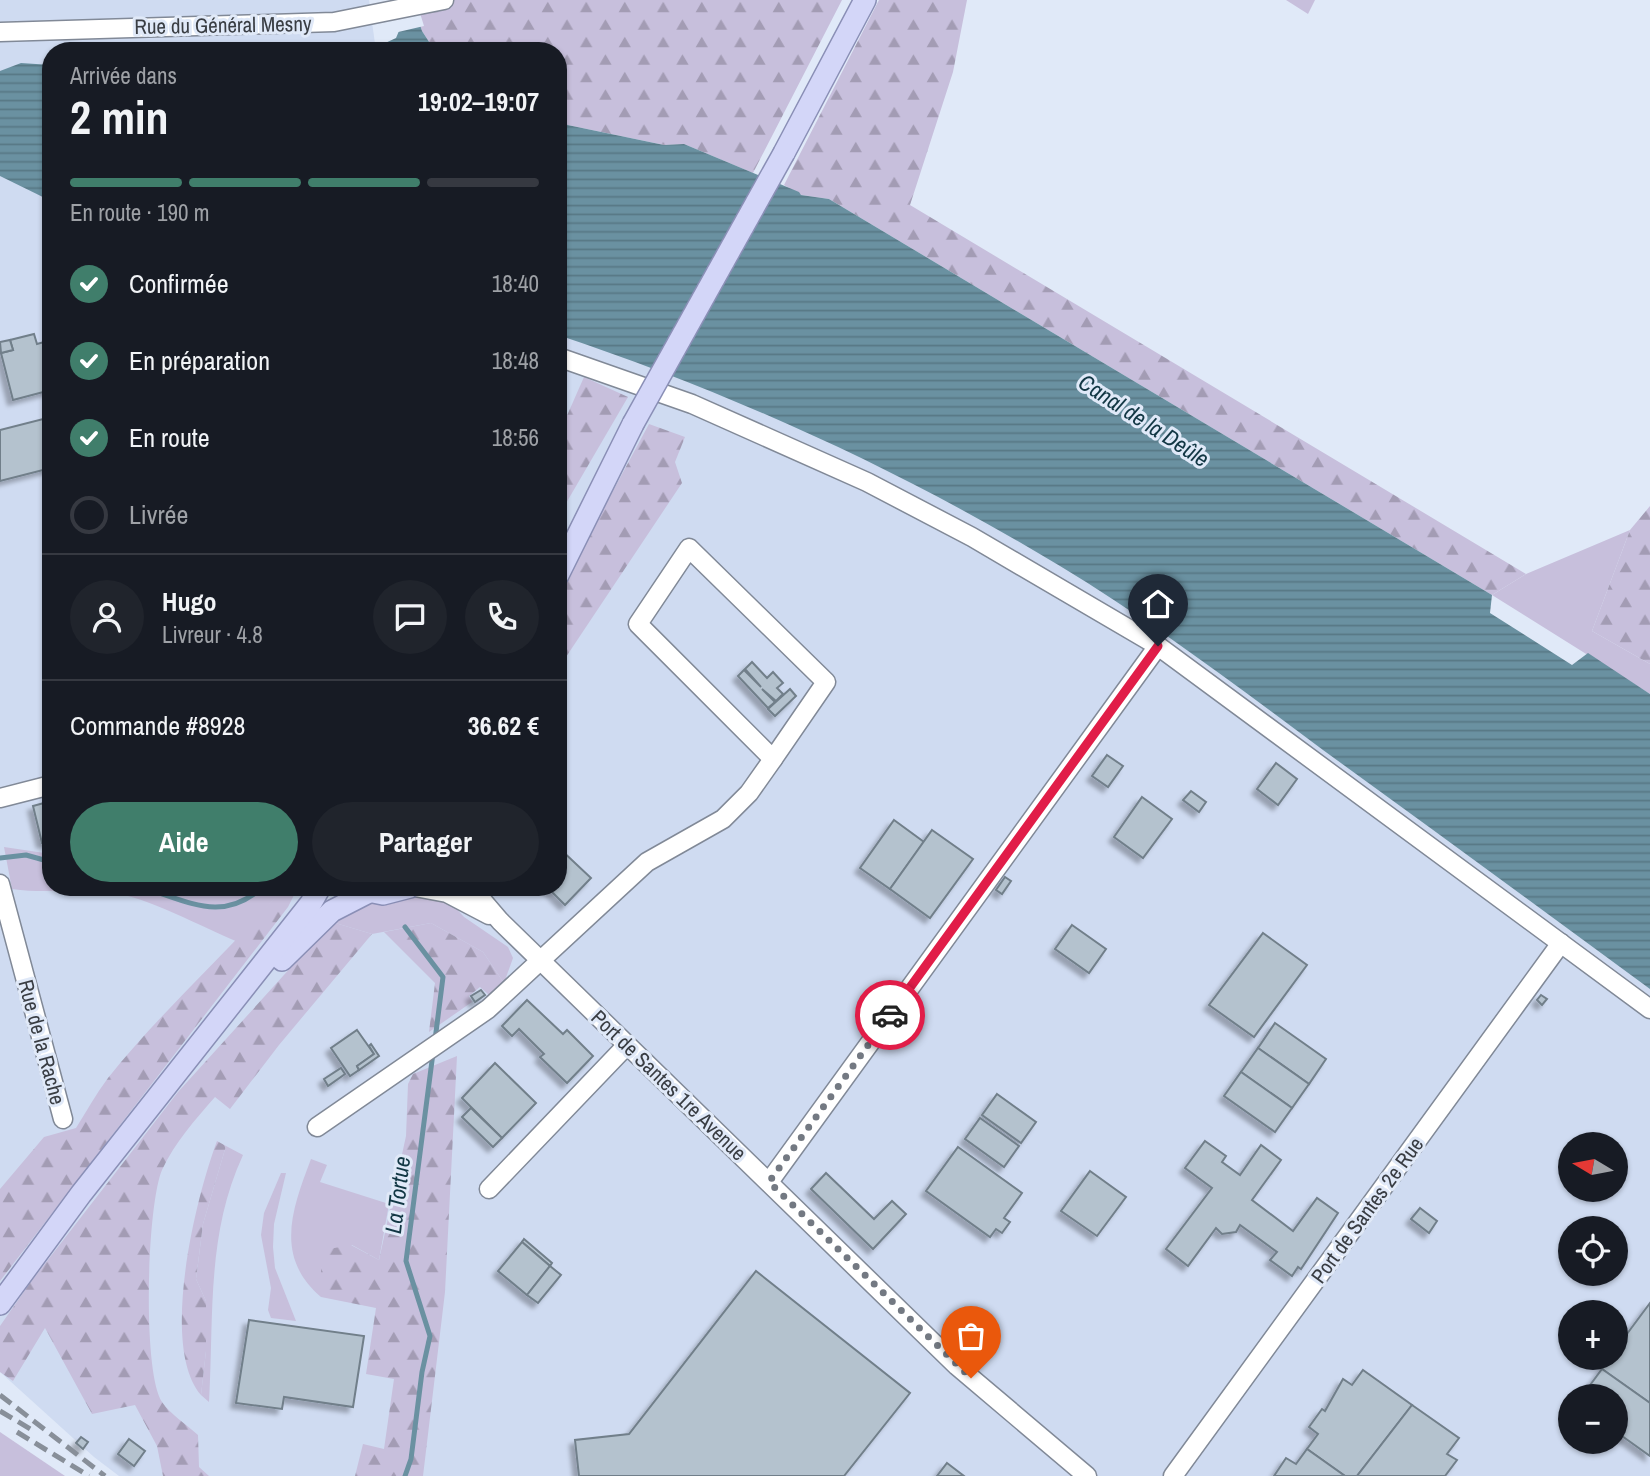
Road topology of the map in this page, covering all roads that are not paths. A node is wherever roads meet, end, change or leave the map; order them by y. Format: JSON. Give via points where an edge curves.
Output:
{"nodes":[{"id":1,"x":864,"y":0,"type":"edge"},
{"id":2,"x":440,"y":1,"type":"edge"},
{"id":3,"x":0,"y":32,"type":"edge"},
{"id":4,"x":567,"y":360,"type":"edge"},
{"id":5,"x":633,"y":424,"type":"junction"},
{"id":6,"x":567,"y":530,"type":"edge"},
{"id":7,"x":567,"y":557,"type":"edge"},
{"id":8,"x":1158,"y":646,"type":"junction"},
{"id":9,"x":773,"y":759,"type":"junction"},
{"id":10,"x":42,"y":787,"type":"edge"},
{"id":11,"x":0,"y":798,"type":"edge"},
{"id":12,"x":0,"y":884,"type":"edge"},
{"id":13,"x":315,"y":896,"type":"edge"},
{"id":14,"x":354,"y":896,"type":"edge"},
{"id":15,"x":453,"y":896,"type":"edge"},
{"id":16,"x":479,"y":896,"type":"edge"},
{"id":17,"x":500,"y":921,"type":"junction"},
{"id":18,"x":1561,"y":943,"type":"junction"},
{"id":19,"x":541,"y":961,"type":"junction"},
{"id":20,"x":1650,"y":1009,"type":"edge"},
{"id":21,"x":627,"y":1045,"type":"junction"},
{"id":22,"x":199,"y":1047,"type":"junction"},
{"id":23,"x":63,"y":1119,"type":"dead end"},
{"id":24,"x":317,"y":1127,"type":"dead end"},
{"id":25,"x":769,"y":1182,"type":"junction"},
{"id":26,"x":489,"y":1189,"type":"dead end"},
{"id":27,"x":0,"y":1304,"type":"edge"},
{"id":28,"x":1087,"y":1476,"type":"edge"},
{"id":29,"x":1172,"y":1476,"type":"edge"}],
"edges":[{"from":1,"to":5,"type":"main road","bridge":true},
{"from":2,"to":3,"type":"street","name":"Rue du Général Mesny","via":[[368,17],[306,23]]},
{"from":4,"to":8,"type":"street","via":[[692,404],[867,482],[972,537]]},
{"from":5,"to":6,"type":"main road"},
{"from":5,"to":7,"type":"main road"},
{"from":8,"to":18,"type":"street"},
{"from":8,"to":25,"type":"street"},
{"from":9,"to":9,"type":"street","via":[[825,682],[688,548],[638,624]]},
{"from":9,"to":19,"type":"street","via":[[723,819],[647,862]]},
{"from":10,"to":11,"type":"street"},
{"from":12,"to":23,"type":"street","name":"Rue de la Rache"},
{"from":13,"to":22,"type":"main road"},
{"from":14,"to":22,"type":"main road","via":[[316,924]]},
{"from":15,"to":17,"type":"street"},
{"from":16,"to":17,"type":"street"},
{"from":17,"to":19,"type":"street","name":"Port de Santes 1re Avenue"},
{"from":18,"to":20,"type":"street"},
{"from":18,"to":29,"type":"street","name":"Port de Santes 2e Rue"},
{"from":19,"to":21,"type":"street","name":"Port de Santes 1re Avenue"},
{"from":19,"to":24,"type":"street","via":[[488,1009]]},
{"from":21,"to":25,"type":"street","name":"Port de Santes 1re Avenue"},
{"from":21,"to":26,"type":"street"},
{"from":22,"to":27,"type":"main road"},
{"from":25,"to":28,"type":"street","name":"Port de Santes 1re Avenue","via":[[957,1366]]}]}
